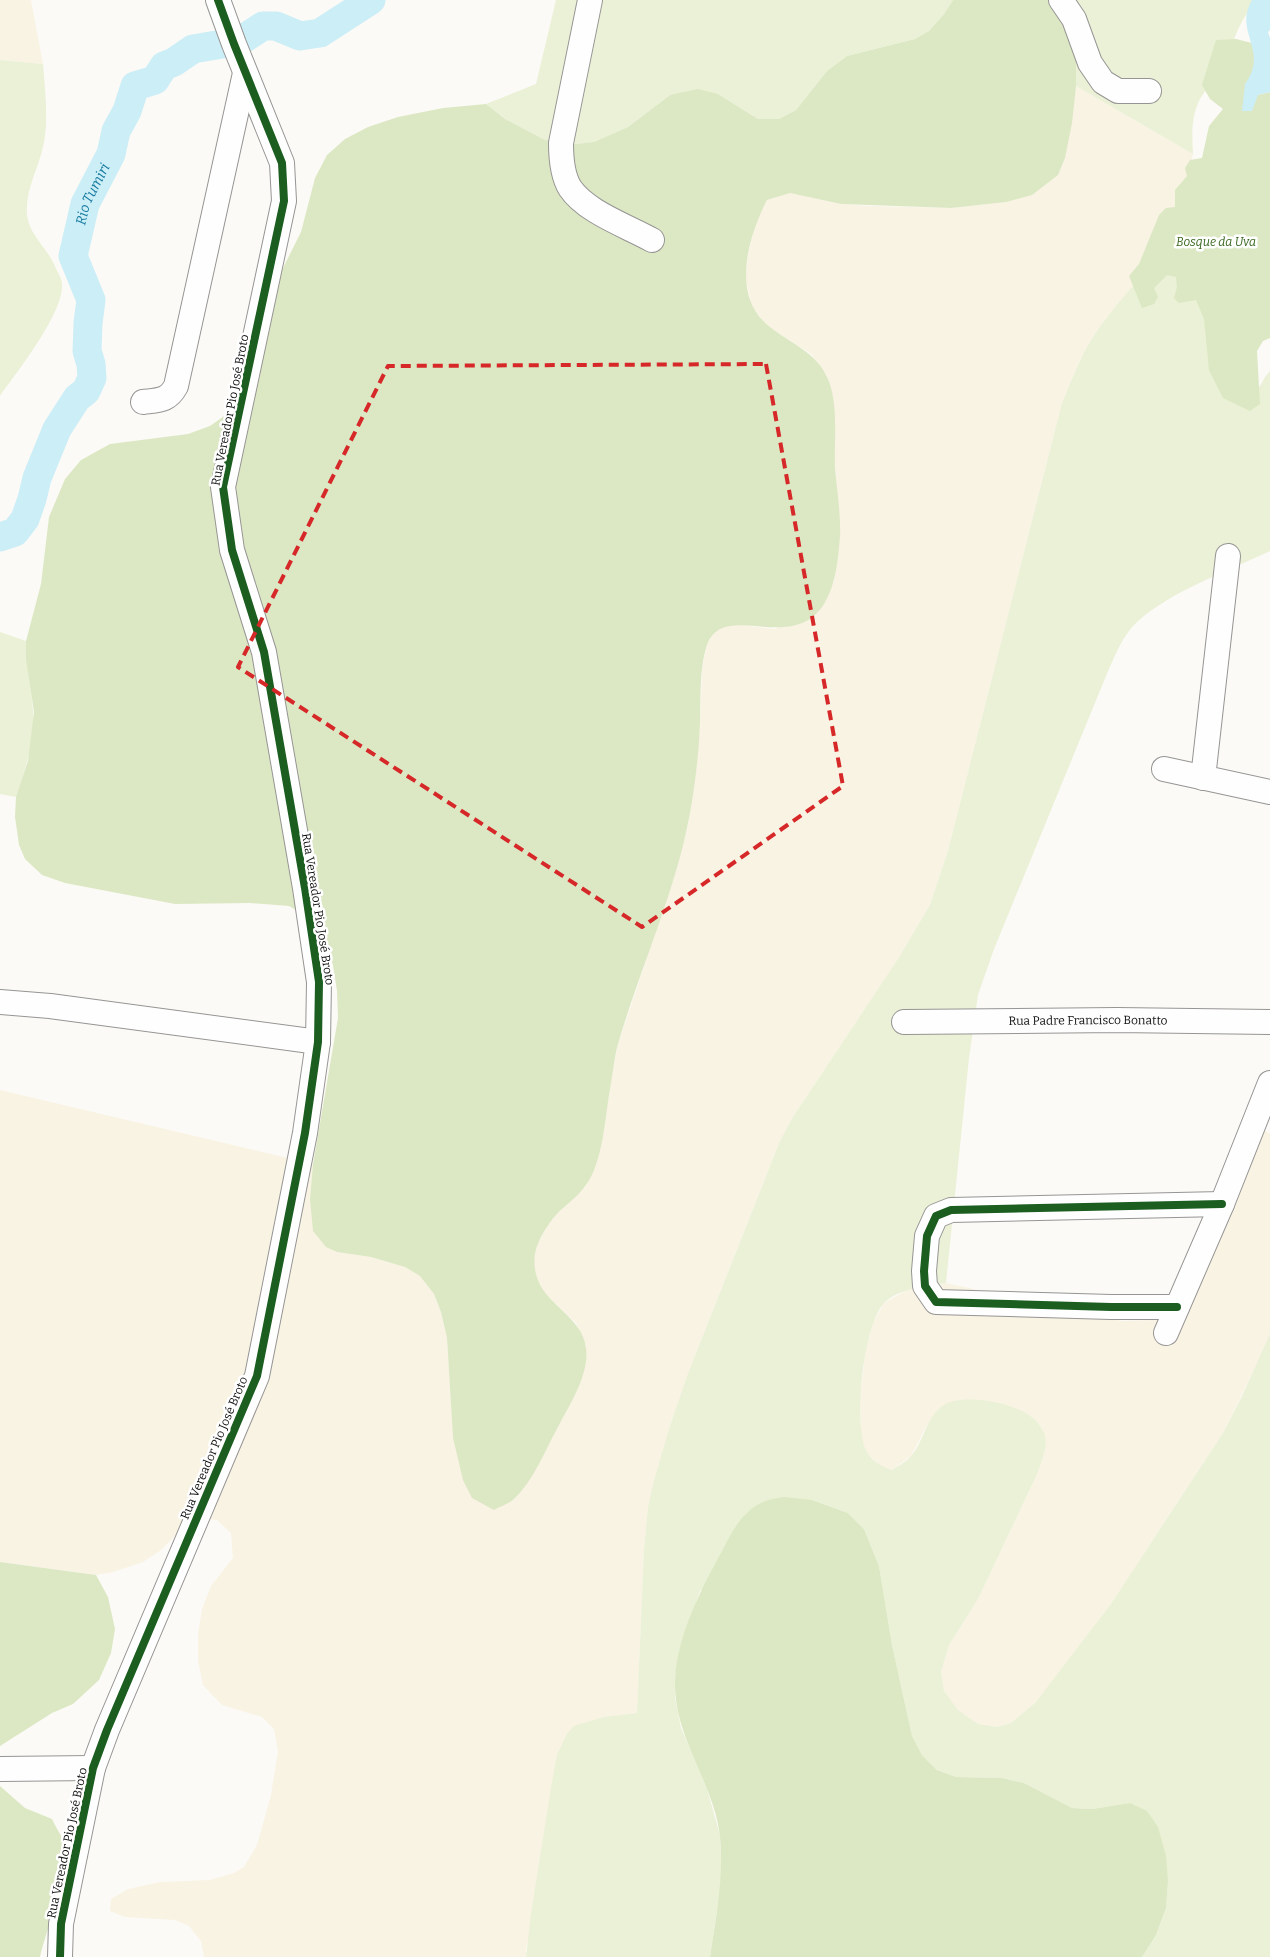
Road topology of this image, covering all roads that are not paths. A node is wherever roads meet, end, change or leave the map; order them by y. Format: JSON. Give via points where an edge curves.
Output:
{"nodes":[{"id":1,"x":218,"y":0,"type":"edge"},
{"id":2,"x":590,"y":0,"type":"edge"},
{"id":3,"x":1061,"y":0,"type":"edge"},
{"id":4,"x":245,"y":73,"type":"junction"},
{"id":5,"x":1149,"y":91,"type":"dead end"},
{"id":6,"x":652,"y":240,"type":"dead end"},
{"id":7,"x":143,"y":402,"type":"dead end"},
{"id":8,"x":1228,"y":556,"type":"dead end"},
{"id":9,"x":1164,"y":769,"type":"dead end"},
{"id":10,"x":1203,"y":778,"type":"junction"},
{"id":11,"x":1270,"y":792,"type":"edge"},
{"id":12,"x":0,"y":1002,"type":"edge"},
{"id":13,"x":904,"y":1022,"type":"dead end"},
{"id":14,"x":1270,"y":1022,"type":"edge"},
{"id":15,"x":318,"y":1042,"type":"junction"},
{"id":16,"x":1270,"y":1083,"type":"edge"},
{"id":17,"x":1001,"y":1196,"type":"dead end"},
{"id":18,"x":1222,"y":1204,"type":"junction"},
{"id":19,"x":1177,"y":1307,"type":"junction"},
{"id":20,"x":1166,"y":1333,"type":"dead end"},
{"id":21,"x":93,"y":1768,"type":"junction"},
{"id":22,"x":0,"y":1769,"type":"edge"},
{"id":23,"x":60,"y":1957,"type":"edge"}],
"edges":[{"from":1,"to":4,"type":"street","name":"Rua Vereador Pio José Broto"},
{"from":2,"to":6,"type":"street","via":[[561,143],[562,164],[570,187],[586,204]]},
{"from":3,"to":5,"type":"street","via":[[1074,19],[1090,63],[1103,82],[1118,91]]},
{"from":4,"to":7,"type":"street","via":[[176,386],[171,396],[164,400]]},
{"from":4,"to":15,"type":"street","name":"Rua Vereador Pio José Broto","via":[[282,163],[284,201],[223,487],[232,550],[264,652],[305,888],[319,982]]},
{"from":8,"to":10,"type":"street"},
{"from":9,"to":10,"type":"street"},
{"from":10,"to":11,"type":"street"},
{"from":12,"to":15,"type":"street"},
{"from":13,"to":14,"type":"street","name":"Rua Padre Francisco Bonatto"},
{"from":15,"to":21,"type":"street","name":"Rua Vereador Pio José Broto","via":[[305,1133],[257,1376]]},
{"from":16,"to":18,"type":"street"},
{"from":17,"to":18,"type":"street"},
{"from":18,"to":19,"type":"street"},
{"from":18,"to":19,"type":"street","via":[[951,1210],[936,1216],[927,1236],[925,1286],[936,1302]]},
{"from":19,"to":20,"type":"street"},
{"from":21,"to":22,"type":"street"},
{"from":21,"to":23,"type":"street","name":"Rua Vereador Pio José Broto","via":[[61,1924]]}]}
